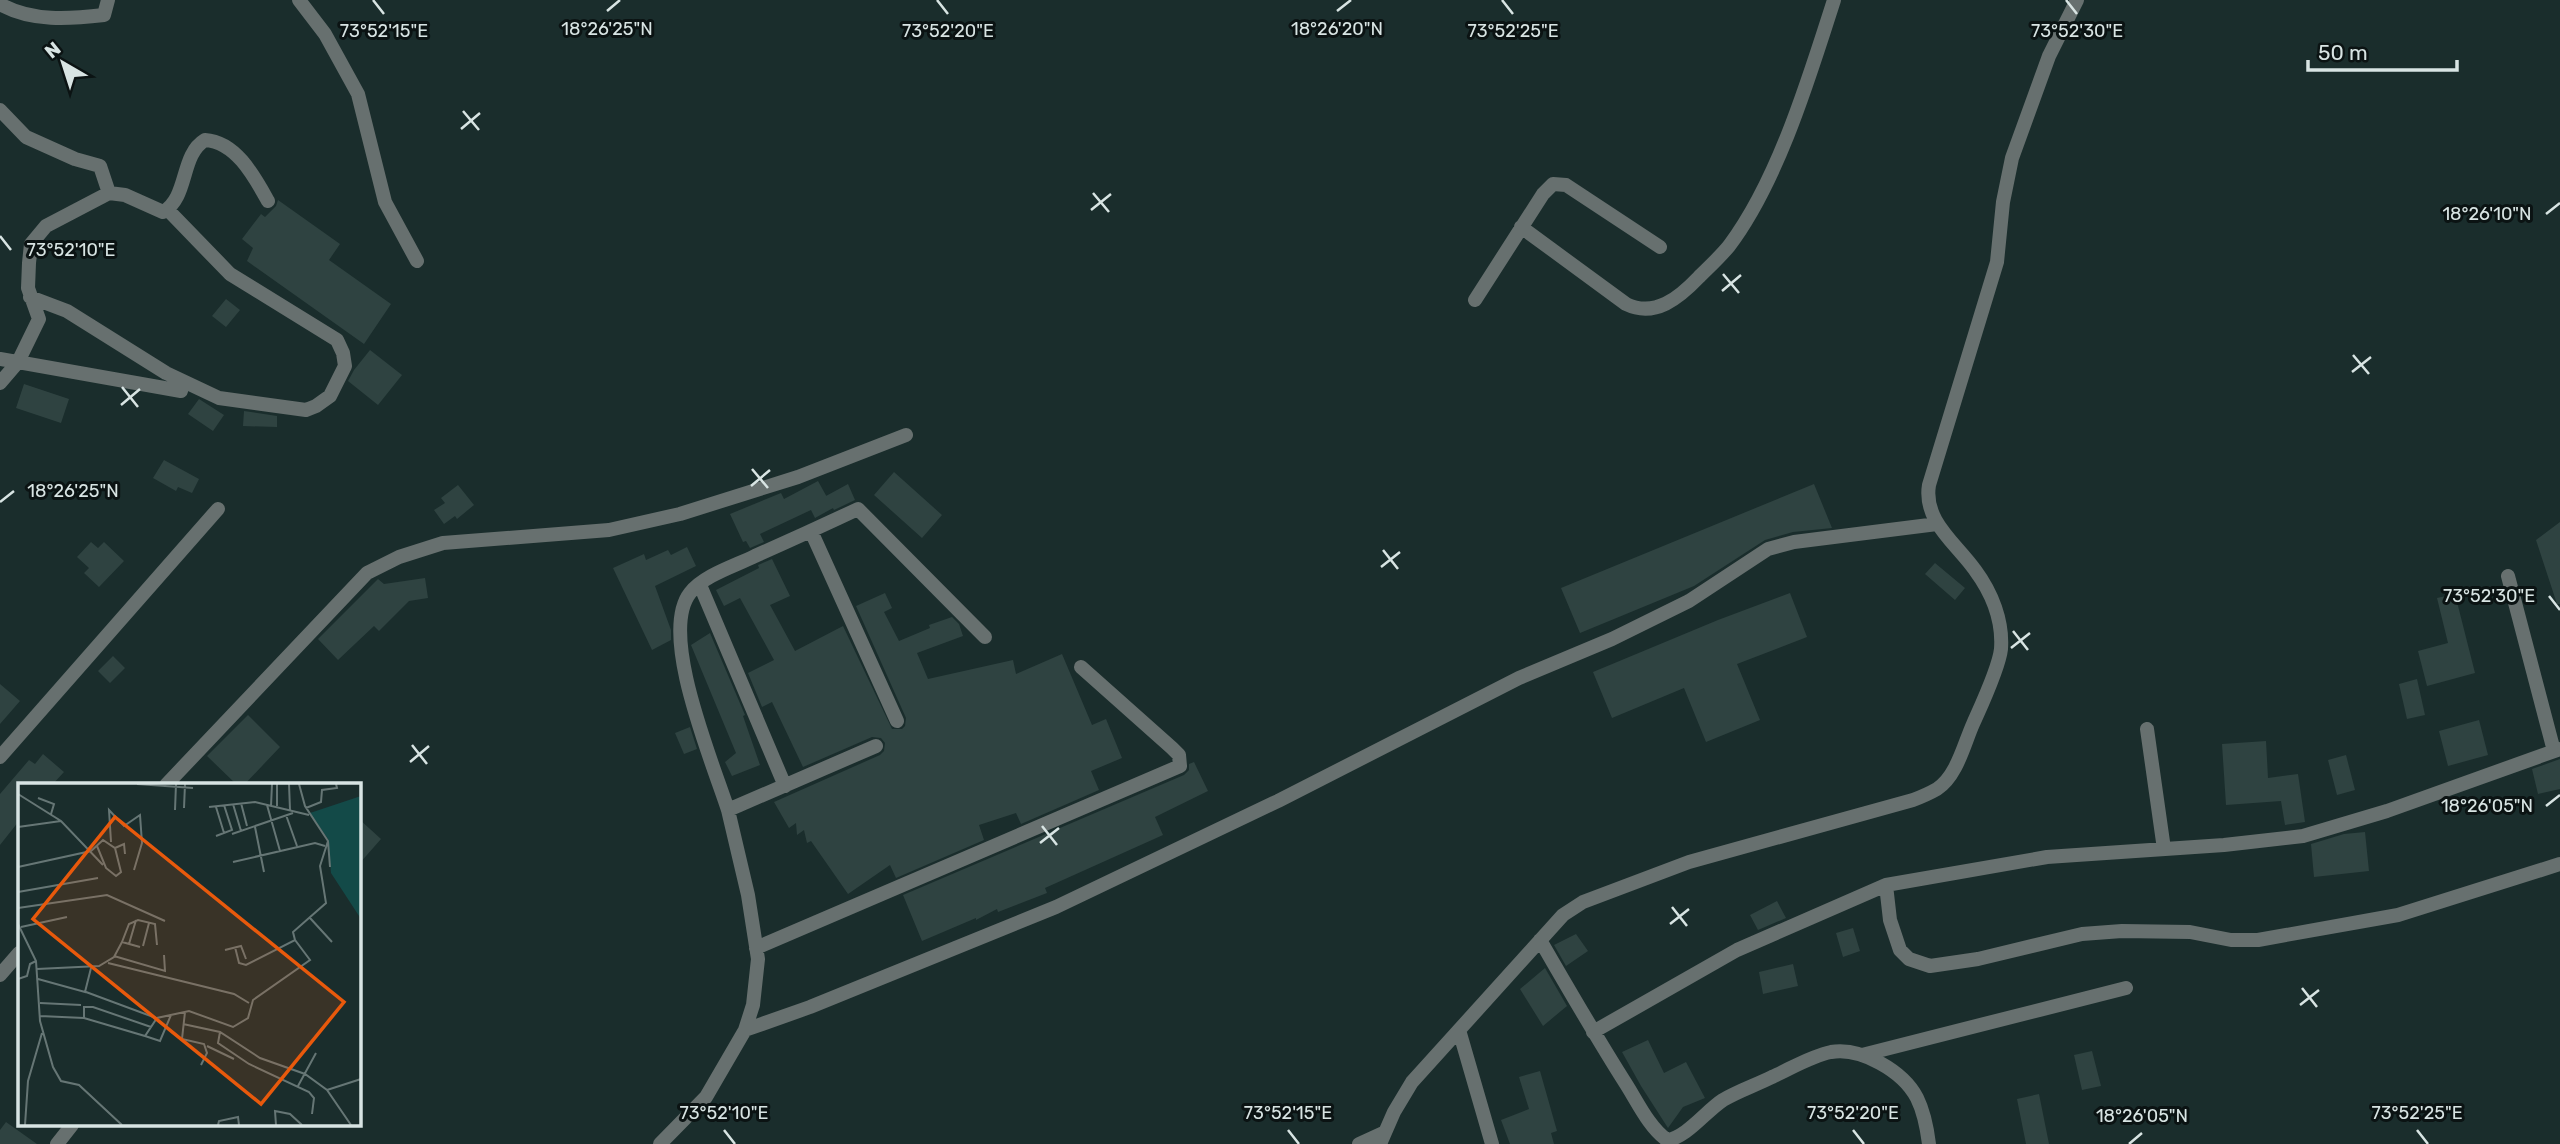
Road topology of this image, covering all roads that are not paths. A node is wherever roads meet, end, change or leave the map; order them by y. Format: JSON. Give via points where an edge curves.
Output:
{"nodes":[{"id":1,"x":108,"y":0,"type":"edge"},
{"id":2,"x":299,"y":0,"type":"edge"},
{"id":3,"x":1834,"y":0,"type":"edge"},
{"id":4,"x":2077,"y":0,"type":"edge"},
{"id":5,"x":0,"y":4,"type":"edge"},
{"id":6,"x":0,"y":110,"type":"edge"},
{"id":7,"x":109,"y":192,"type":"junction"},
{"id":8,"x":268,"y":201,"type":"dead end"},
{"id":9,"x":168,"y":210,"type":"junction"},
{"id":10,"x":1521,"y":228,"type":"junction"},
{"id":11,"x":1660,"y":247,"type":"dead end"},
{"id":12,"x":417,"y":261,"type":"dead end"},
{"id":13,"x":30,"y":297,"type":"junction"},
{"id":14,"x":1475,"y":300,"type":"dead end"},
{"id":15,"x":0,"y":359,"type":"edge"},
{"id":16,"x":18,"y":362,"type":"junction"},
{"id":17,"x":0,"y":383,"type":"edge"},
{"id":18,"x":181,"y":391,"type":"dead end"},
{"id":19,"x":906,"y":435,"type":"dead end"},
{"id":20,"x":218,"y":509,"type":"dead end"},
{"id":21,"x":1937,"y":524,"type":"junction"},
{"id":22,"x":810,"y":531,"type":"junction"},
{"id":23,"x":2508,"y":576,"type":"dead end"},
{"id":24,"x":700,"y":585,"type":"junction"},
{"id":25,"x":985,"y":637,"type":"dead end"},
{"id":26,"x":1081,"y":667,"type":"dead end"},
{"id":27,"x":897,"y":721,"type":"dead end"},
{"id":28,"x":2147,"y":729,"type":"dead end"},
{"id":29,"x":876,"y":746,"type":"dead end"},
{"id":30,"x":2557,"y":750,"type":"edge"},
{"id":31,"x":0,"y":757,"type":"edge"},
{"id":32,"x":168,"y":783,"type":"edge"},
{"id":33,"x":785,"y":786,"type":"junction"},
{"id":34,"x":728,"y":810,"type":"junction"},
{"id":35,"x":2164,"y":849,"type":"junction"},
{"id":36,"x":2560,"y":864,"type":"edge"},
{"id":37,"x":1886,"y":885,"type":"junction"},
{"id":38,"x":1540,"y":940,"type":"junction"},
{"id":39,"x":756,"y":948,"type":"junction"},
{"id":40,"x":18,"y":954,"type":"edge"},
{"id":41,"x":0,"y":975,"type":"edge"},
{"id":42,"x":2126,"y":988,"type":"dead end"},
{"id":43,"x":745,"y":1030,"type":"junction"},
{"id":44,"x":1459,"y":1030,"type":"junction"},
{"id":45,"x":1593,"y":1032,"type":"junction"},
{"id":46,"x":1861,"y":1055,"type":"junction"},
{"id":47,"x":71,"y":1126,"type":"edge"},
{"id":48,"x":1382,"y":1138,"type":"edge"},
{"id":49,"x":57,"y":1144,"type":"edge"},
{"id":50,"x":660,"y":1144,"type":"edge"},
{"id":51,"x":1359,"y":1144,"type":"edge"},
{"id":52,"x":1492,"y":1144,"type":"edge"},
{"id":53,"x":1929,"y":1144,"type":"edge"}],
"edges":[{"from":1,"to":5,"type":"street","via":[[104,15],[64,19],[14,12]]},
{"from":2,"to":12,"type":"street","via":[[325,34],[358,94],[385,202]]},
{"from":3,"to":10,"type":"street","via":[[1790,126],[1748,217],[1728,247],[1677,298],[1652,310],[1635,309]]},
{"from":4,"to":21,"type":"street","via":[[2049,57],[2011,158],[1997,262],[1929,485],[1929,508]]},
{"from":6,"to":7,"type":"street","via":[[26,137],[100,166]]},
{"from":7,"to":9,"type":"street"},
{"from":7,"to":13,"type":"street","via":[[46,226],[31,244]]},
{"from":8,"to":9,"type":"street","via":[[229,147],[205,140],[193,151]]},
{"from":9,"to":13,"type":"street","via":[[230,274],[337,340],[345,366],[330,396],[306,410],[219,398],[166,373],[68,311]]},
{"from":10,"to":11,"type":"street","via":[[1548,187],[1559,183]]},
{"from":10,"to":14,"type":"street"},
{"from":13,"to":16,"type":"street","via":[[39,319]]},
{"from":15,"to":16,"type":"street"},
{"from":16,"to":17,"type":"street"},
{"from":16,"to":18,"type":"street"},
{"from":19,"to":32,"type":"street","via":[[798,477],[680,514],[609,530],[443,544],[399,557],[368,573]]},
{"from":20,"to":31,"type":"street"},
{"from":21,"to":38,"type":"street","via":[[1989,591],[2001,629],[2000,653],[1948,780],[1913,800],[1689,862],[1583,902],[1563,915]]},
{"from":21,"to":43,"type":"street","via":[[1768,549],[1689,601],[1519,678],[1278,802],[1056,907]]},
{"from":22,"to":24,"type":"street"},
{"from":22,"to":25,"type":"street","via":[[858,509]]},
{"from":22,"to":27,"type":"street"},
{"from":23,"to":30,"type":"street"},
{"from":24,"to":33,"type":"street"},
{"from":24,"to":34,"type":"street","via":[[683,604],[680,646],[684,674]]},
{"from":26,"to":39,"type":"street","via":[[1179,755],[1180,766]]},
{"from":28,"to":35,"type":"street"},
{"from":29,"to":33,"type":"street"},
{"from":30,"to":35,"type":"street","via":[[2303,836]]},
{"from":33,"to":34,"type":"street"},
{"from":34,"to":39,"type":"street"},
{"from":35,"to":37,"type":"street","via":[[2047,857]]},
{"from":36,"to":37,"type":"street","via":[[2398,915],[2258,940],[2154,930],[2095,933],[1930,966],[1909,959],[1900,950]]},
{"from":37,"to":45,"type":"street","via":[[1737,950]]},
{"from":38,"to":44,"type":"street"},
{"from":38,"to":45,"type":"street"},
{"from":39,"to":43,"type":"street","via":[[753,1005]]},
{"from":40,"to":41,"type":"street"},
{"from":42,"to":46,"type":"street"},
{"from":43,"to":50,"type":"street","via":[[706,1097]]},
{"from":44,"to":48,"type":"street","via":[[1412,1082]]},
{"from":44,"to":52,"type":"street"},
{"from":45,"to":46,"type":"street","via":[[1649,1121],[1667,1140],[1684,1133],[1724,1100],[1804,1062],[1829,1052]]},
{"from":46,"to":53,"type":"street","via":[[1889,1069],[1916,1096]]},
{"from":47,"to":49,"type":"street"},
{"from":48,"to":51,"type":"street"}]}
